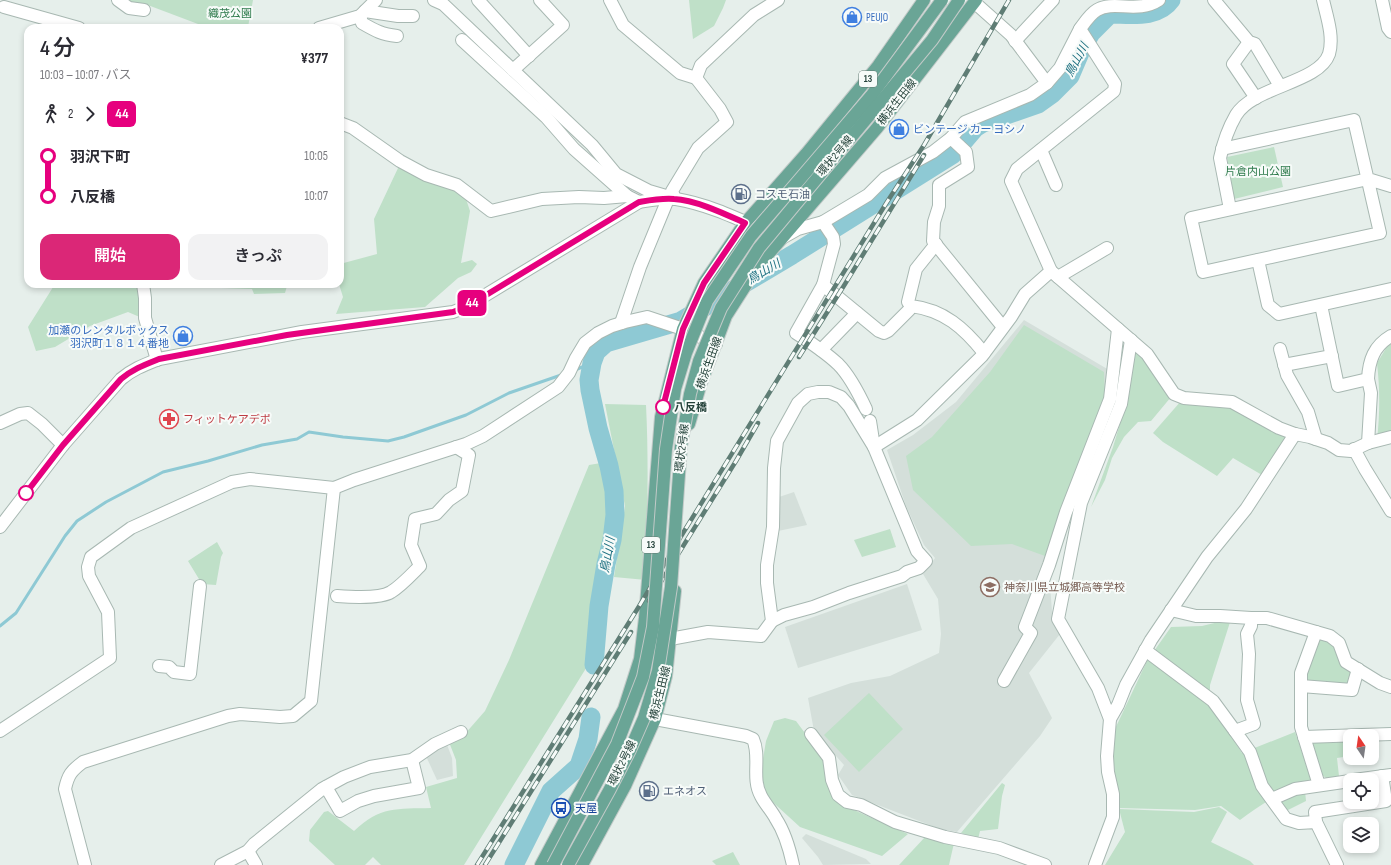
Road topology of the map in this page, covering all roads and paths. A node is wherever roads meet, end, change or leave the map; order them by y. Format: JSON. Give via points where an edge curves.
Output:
{"nodes":[{"id":1,"x":118,"y":0,"type":"edge"},
{"id":2,"x":376,"y":0,"type":"edge"},
{"id":3,"x":478,"y":0,"type":"edge"},
{"id":4,"x":540,"y":0,"type":"edge"},
{"id":5,"x":610,"y":0,"type":"edge"},
{"id":6,"x":778,"y":0,"type":"edge"},
{"id":7,"x":924,"y":0,"type":"edge"},
{"id":8,"x":942,"y":0,"type":"edge"},
{"id":9,"x":959,"y":0,"type":"edge"},
{"id":10,"x":1053,"y":0,"type":"edge"},
{"id":11,"x":1159,"y":0,"type":"edge"},
{"id":12,"x":1214,"y":0,"type":"edge"},
{"id":13,"x":1323,"y":0,"type":"edge"},
{"id":14,"x":1382,"y":0,"type":"edge"},
{"id":15,"x":441,"y":1,"type":"edge"},
{"id":16,"x":975,"y":1,"type":"edge"},
{"id":17,"x":4,"y":4,"type":"edge"},
{"id":18,"x":1094,"y":5,"type":"edge"},
{"id":19,"x":144,"y":10,"type":"dead end"},
{"id":20,"x":362,"y":14,"type":"junction"},
{"id":21,"x":413,"y":16,"type":"dead end"},
{"id":22,"x":66,"y":24,"type":"edge"},
{"id":23,"x":331,"y":24,"type":"edge"},
{"id":24,"x":1391,"y":32,"type":"edge"},
{"id":25,"x":397,"y":36,"type":"dead end"},
{"id":26,"x":1085,"y":37,"type":"junction"},
{"id":27,"x":462,"y":40,"type":"dead end"},
{"id":28,"x":1015,"y":41,"type":"junction"},
{"id":29,"x":1249,"y":42,"type":"junction"},
{"id":30,"x":529,"y":56,"type":"junction"},
{"id":31,"x":514,"y":70,"type":"junction"},
{"id":32,"x":696,"y":78,"type":"junction"},
{"id":33,"x":1046,"y":83,"type":"junction"},
{"id":34,"x":1280,"y":86,"type":"junction"},
{"id":35,"x":1256,"y":98,"type":"junction"},
{"id":36,"x":344,"y":125,"type":"edge"},
{"id":37,"x":951,"y":138,"type":"junction"},
{"id":38,"x":1041,"y":150,"type":"junction"},
{"id":39,"x":1222,"y":150,"type":"junction"},
{"id":40,"x":1368,"y":179,"type":"junction"},
{"id":41,"x":1056,"y":185,"type":"dead end"},
{"id":42,"x":1391,"y":186,"type":"edge"},
{"id":43,"x":628,"y":196,"type":"junction"},
{"id":44,"x":672,"y":199,"type":"junction"},
{"id":45,"x":639,"y":202,"type":"junction"},
{"id":46,"x":1230,"y":209,"type":"junction"},
{"id":47,"x":823,"y":222,"type":"junction"},
{"id":48,"x":745,"y":223,"type":"junction"},
{"id":49,"x":782,"y":238,"type":"junction"},
{"id":50,"x":936,"y":244,"type":"junction"},
{"id":51,"x":1107,"y":248,"type":"dead end"},
{"id":52,"x":1258,"y":260,"type":"junction"},
{"id":53,"x":1054,"y":274,"type":"junction"},
{"id":54,"x":823,"y":285,"type":"junction"},
{"id":55,"x":144,"y":288,"type":"edge"},
{"id":56,"x":1391,"y":289,"type":"edge"},
{"id":57,"x":1321,"y":305,"type":"junction"},
{"id":58,"x":911,"y":306,"type":"junction"},
{"id":59,"x":857,"y":313,"type":"junction"},
{"id":60,"x":621,"y":323,"type":"junction"},
{"id":61,"x":1003,"y":327,"type":"junction"},
{"id":62,"x":683,"y":329,"type":"junction"},
{"id":63,"x":1118,"y":329,"type":"junction"},
{"id":64,"x":1391,"y":336,"type":"edge"},
{"id":65,"x":1131,"y":340,"type":"junction"},
{"id":66,"x":716,"y":344,"type":"junction"},
{"id":67,"x":1280,"y":349,"type":"dead end"},
{"id":68,"x":821,"y":350,"type":"junction"},
{"id":69,"x":984,"y":353,"type":"junction"},
{"id":70,"x":1332,"y":356,"type":"junction"},
{"id":71,"x":156,"y":360,"type":"junction"},
{"id":72,"x":1284,"y":365,"type":"junction"},
{"id":73,"x":1368,"y":379,"type":"junction"},
{"id":74,"x":866,"y":409,"type":"dead end"},
{"id":75,"x":870,"y":421,"type":"dead end"},
{"id":76,"x":0,"y":423,"type":"edge"},
{"id":77,"x":1295,"y":434,"type":"junction"},
{"id":78,"x":1391,"y":437,"type":"edge"},
{"id":79,"x":1316,"y":439,"type":"junction"},
{"id":80,"x":1368,"y":443,"type":"junction"},
{"id":81,"x":63,"y":445,"type":"junction"},
{"id":82,"x":456,"y":447,"type":"junction"},
{"id":83,"x":874,"y":447,"type":"junction"},
{"id":84,"x":1354,"y":449,"type":"junction"},
{"id":85,"x":334,"y":488,"type":"junction"},
{"id":86,"x":1391,"y":511,"type":"edge"},
{"id":87,"x":0,"y":527,"type":"edge"},
{"id":88,"x":196,"y":592,"type":"dead end"},
{"id":89,"x":337,"y":596,"type":"dead end"},
{"id":90,"x":1171,"y":610,"type":"junction"},
{"id":91,"x":1252,"y":618,"type":"junction"},
{"id":92,"x":772,"y":621,"type":"junction"},
{"id":93,"x":1316,"y":632,"type":"junction"},
{"id":94,"x":670,"y":639,"type":"junction"},
{"id":95,"x":1145,"y":650,"type":"junction"},
{"id":96,"x":159,"y":666,"type":"dead end"},
{"id":97,"x":1358,"y":670,"type":"junction"},
{"id":98,"x":1004,"y":681,"type":"dead end"},
{"id":99,"x":1301,"y":686,"type":"junction"},
{"id":100,"x":1391,"y":686,"type":"edge"},
{"id":101,"x":654,"y":720,"type":"junction"},
{"id":102,"x":1110,"y":720,"type":"junction"},
{"id":103,"x":0,"y":731,"type":"edge"},
{"id":104,"x":1235,"y":731,"type":"junction"},
{"id":105,"x":461,"y":732,"type":"dead end"},
{"id":106,"x":811,"y":734,"type":"dead end"},
{"id":107,"x":1391,"y":734,"type":"edge"},
{"id":108,"x":1304,"y":737,"type":"junction"},
{"id":109,"x":412,"y":760,"type":"junction"},
{"id":110,"x":1387,"y":775,"type":"edge"},
{"id":111,"x":1343,"y":782,"type":"edge"},
{"id":112,"x":1319,"y":785,"type":"junction"},
{"id":113,"x":326,"y":787,"type":"junction"},
{"id":114,"x":1272,"y":799,"type":"junction"},
{"id":115,"x":1316,"y":822,"type":"junction"},
{"id":116,"x":248,"y":851,"type":"junction"},
{"id":117,"x":85,"y":865,"type":"edge"},
{"id":118,"x":221,"y":865,"type":"edge"},
{"id":119,"x":256,"y":865,"type":"edge"},
{"id":120,"x":541,"y":865,"type":"edge"},
{"id":121,"x":553,"y":865,"type":"edge"},
{"id":122,"x":568,"y":865,"type":"edge"},
{"id":123,"x":582,"y":865,"type":"edge"},
{"id":124,"x":793,"y":865,"type":"edge"},
{"id":125,"x":1045,"y":865,"type":"edge"},
{"id":126,"x":1095,"y":865,"type":"edge"},
{"id":127,"x":1337,"y":865,"type":"edge"}],
"edges":[{"from":1,"to":19,"type":"street","via":[[129,8]]},
{"from":2,"to":20,"type":"street"},
{"from":3,"to":30,"type":"street"},
{"from":4,"to":30,"type":"street","via":[[563,25]]},
{"from":5,"to":32,"type":"street","via":[[623,25],[680,73]]},
{"from":6,"to":32,"type":"street","via":[[754,15],[706,60]]},
{"from":7,"to":48,"type":"main road","number":"13","via":[[878,66]]},
{"from":8,"to":121,"type":"main road","name":"環状2号線","bridge":true,"via":[[871,96],[751,236],[708,301],[686,353],[675,389],[666,449],[653,627],[643,677],[617,744]]},
{"from":9,"to":122,"type":"main road","name":"環状2号線","bridge":true,"via":[[932,40],[758,248],[721,308],[699,360],[690,394],[681,446],[671,587],[658,671],[644,718],[630,750]]},
{"from":10,"to":28,"type":"street"},
{"from":11,"to":18,"type":"street","via":[[1143,7]]},
{"from":12,"to":29,"type":"street"},
{"from":13,"to":34,"type":"street","via":[[1331,40],[1328,55],[1315,71]]},
{"from":14,"to":24,"type":"street"},
{"from":15,"to":31,"type":"street"},
{"from":16,"to":28,"type":"street"},
{"from":16,"to":49,"type":"main road","name":"横浜生田線","via":[[877,128]]},
{"from":17,"to":22,"type":"street"},
{"from":18,"to":26,"type":"street","via":[[1088,18]]},
{"from":20,"to":21,"type":"street"},
{"from":20,"to":23,"type":"street"},
{"from":20,"to":25,"type":"street","via":[[362,23],[377,32]]},
{"from":26,"to":33,"type":"street"},
{"from":26,"to":38,"type":"street","via":[[1115,84],[1114,91]]},
{"from":27,"to":43,"type":"street","via":[[546,118],[574,149]]},
{"from":28,"to":33,"type":"street"},
{"from":29,"to":34,"type":"street","via":[[1255,44]]},
{"from":29,"to":35,"type":"street","via":[[1233,64]]},
{"from":30,"to":31,"type":"street"},
{"from":31,"to":44,"type":"street","via":[[592,145],[616,174],[649,191]]},
{"from":32,"to":44,"type":"street","via":[[727,122],[698,148],[672,191]]},
{"from":33,"to":37,"type":"street","via":[[1030,95],[965,122]]},
{"from":34,"to":35,"type":"street"},
{"from":35,"to":39,"type":"street","via":[[1237,114]]},
{"from":36,"to":43,"type":"street","via":[[426,175],[457,185],[491,210],[542,199]]},
{"from":37,"to":47,"type":"street","via":[[933,152],[885,178],[868,195]]},
{"from":37,"to":50,"type":"street","via":[[966,152],[968,167],[939,185],[939,206],[933,234],[933,241]]},
{"from":38,"to":41,"type":"street"},
{"from":38,"to":53,"type":"street","via":[[1017,169],[1012,181]]},
{"from":39,"to":40,"type":"street","via":[[1354,120]]},
{"from":39,"to":46,"type":"street","via":[[1220,158]]},
{"from":40,"to":42,"type":"street"},
{"from":40,"to":46,"type":"street"},
{"from":40,"to":52,"type":"street","via":[[1380,234]]},
{"from":43,"to":45,"type":"street"},
{"from":44,"to":45,"type":"street"},
{"from":44,"to":48,"type":"street","via":[[705,206]]},
{"from":44,"to":60,"type":"street","via":[[640,266]]},
{"from":45,"to":71,"type":"street","via":[[453,312],[287,335]]},
{"from":46,"to":52,"type":"street","via":[[1191,218],[1203,272]]},
{"from":47,"to":49,"type":"street","via":[[798,229]]},
{"from":47,"to":54,"type":"street","via":[[833,237],[834,244]]},
{"from":48,"to":49,"type":"street"},
{"from":48,"to":62,"type":"main road","number":"13","via":[[704,283]]},
{"from":49,"to":66,"type":"main road","name":"横浜生田線","via":[[758,266],[726,316]]},
{"from":50,"to":58,"type":"street","via":[[916,269],[908,302]]},
{"from":50,"to":61,"type":"street"},
{"from":51,"to":53,"type":"street"},
{"from":52,"to":57,"type":"street","via":[[1268,305],[1278,314]]},
{"from":53,"to":61,"type":"street","via":[[1025,294]]},
{"from":53,"to":63,"type":"street"},
{"from":54,"to":59,"type":"street"},
{"from":54,"to":68,"type":"street","via":[[796,332]]},
{"from":55,"to":71,"type":"street","via":[[145,318]]},
{"from":56,"to":57,"type":"street"},
{"from":57,"to":70,"type":"street"},
{"from":58,"to":59,"type":"street","via":[[884,333]]},
{"from":58,"to":69,"type":"street","via":[[942,315],[957,324]]},
{"from":59,"to":68,"type":"street"},
{"from":60,"to":62,"type":"street","via":[[647,316]]},
{"from":60,"to":82,"type":"street","via":[[598,333],[585,343],[569,373],[558,387],[483,436]]},
{"from":61,"to":69,"type":"street"},
{"from":62,"to":66,"type":"street"},
{"from":62,"to":120,"type":"main road","number":"13","via":[[661,416],[640,659],[624,709]]},
{"from":63,"to":65,"type":"street"},
{"from":63,"to":98,"type":"street","via":[[1110,399],[1066,512],[1026,627],[1031,633]]},
{"from":64,"to":73,"type":"street","via":[[1374,351]]},
{"from":65,"to":77,"type":"street","via":[[1147,354],[1174,394],[1184,398],[1232,402]]},
{"from":65,"to":102,"type":"street","via":[[1121,404],[1081,503],[1058,619],[1098,688]]},
{"from":66,"to":94,"type":"main road","name":"横浜生田線","via":[[701,382],[684,439]]},
{"from":67,"to":72,"type":"street"},
{"from":68,"to":74,"type":"street","via":[[839,365]]},
{"from":69,"to":83,"type":"street","via":[[917,420]]},
{"from":70,"to":72,"type":"street"},
{"from":70,"to":73,"type":"street","via":[[1338,386]]},
{"from":71,"to":81,"type":"street","via":[[136,368],[121,379]]},
{"from":72,"to":79,"type":"street","via":[[1308,412]]},
{"from":73,"to":80,"type":"street","via":[[1371,393]]},
{"from":75,"to":83,"type":"street"},
{"from":76,"to":81,"type":"street","via":[[28,413]]},
{"from":77,"to":79,"type":"street"},
{"from":77,"to":90,"type":"street","via":[[1246,509],[1207,557]]},
{"from":78,"to":80,"type":"street"},
{"from":79,"to":84,"type":"street","via":[[1339,450]]},
{"from":80,"to":84,"type":"street"},
{"from":81,"to":87,"type":"street"},
{"from":82,"to":85,"type":"street"},
{"from":82,"to":89,"type":"street","via":[[469,455],[462,491],[436,514],[415,519],[411,545],[420,566],[390,592],[378,596]]},
{"from":83,"to":92,"type":"street","via":[[917,551],[926,561],[919,568],[902,576]]},
{"from":83,"to":92,"type":"street","via":[[841,397],[829,392],[818,392],[808,394],[798,403],[777,441],[773,527],[767,565]]},
{"from":84,"to":86,"type":"street"},
{"from":85,"to":103,"type":"street","via":[[250,479],[232,482],[131,528],[91,557],[88,576],[108,612],[110,658]]},
{"from":85,"to":117,"type":"street","via":[[310,701],[293,716],[228,716],[83,762],[67,778],[65,789]]},
{"from":88,"to":96,"type":"street","via":[[190,674],[174,672],[169,667]]},
{"from":90,"to":91,"type":"street","via":[[1196,616]]},
{"from":90,"to":95,"type":"street"},
{"from":91,"to":93,"type":"street","via":[[1267,618]]},
{"from":91,"to":104,"type":"street","via":[[1252,626],[1247,634],[1247,700],[1254,724]]},
{"from":92,"to":94,"type":"street","via":[[761,636],[708,632]]},
{"from":93,"to":97,"type":"street","via":[[1335,639],[1346,662]]},
{"from":93,"to":99,"type":"street","via":[[1301,673]]},
{"from":94,"to":101,"type":"main road","name":"横浜生田線","via":[[666,676]]},
{"from":95,"to":102,"type":"street"},
{"from":95,"to":104,"type":"street","via":[[1213,701]]},
{"from":97,"to":99,"type":"street","via":[[1352,690]]},
{"from":97,"to":100,"type":"street","via":[[1380,683]]},
{"from":99,"to":108,"type":"street","via":[[1301,726]]},
{"from":101,"to":123,"type":"main road","name":"横浜生田線","via":[[625,786]]},
{"from":101,"to":124,"type":"street","via":[[753,738],[756,746],[756,777],[760,796],[777,820]]},
{"from":102,"to":126,"type":"street","via":[[1107,756],[1113,794],[1112,817]]},
{"from":104,"to":114,"type":"street","via":[[1250,752],[1262,786]]},
{"from":105,"to":109,"type":"street","via":[[435,744]]},
{"from":106,"to":125,"type":"street","via":[[829,758],[832,780],[838,795],[847,802],[861,805],[902,824],[945,837],[999,848]]},
{"from":107,"to":108,"type":"street"},
{"from":108,"to":112,"type":"street"},
{"from":109,"to":113,"type":"street","via":[[370,767]]},
{"from":109,"to":113,"type":"street","via":[[419,788],[374,796],[340,811]]},
{"from":110,"to":115,"type":"street","via":[[1386,801],[1315,812]]},
{"from":111,"to":112,"type":"street"},
{"from":112,"to":114,"type":"street","via":[[1295,789]]},
{"from":113,"to":116,"type":"street"},
{"from":114,"to":115,"type":"street","via":[[1286,819],[1299,823]]},
{"from":115,"to":127,"type":"street"},
{"from":116,"to":118,"type":"street"},
{"from":116,"to":119,"type":"street"}]}
